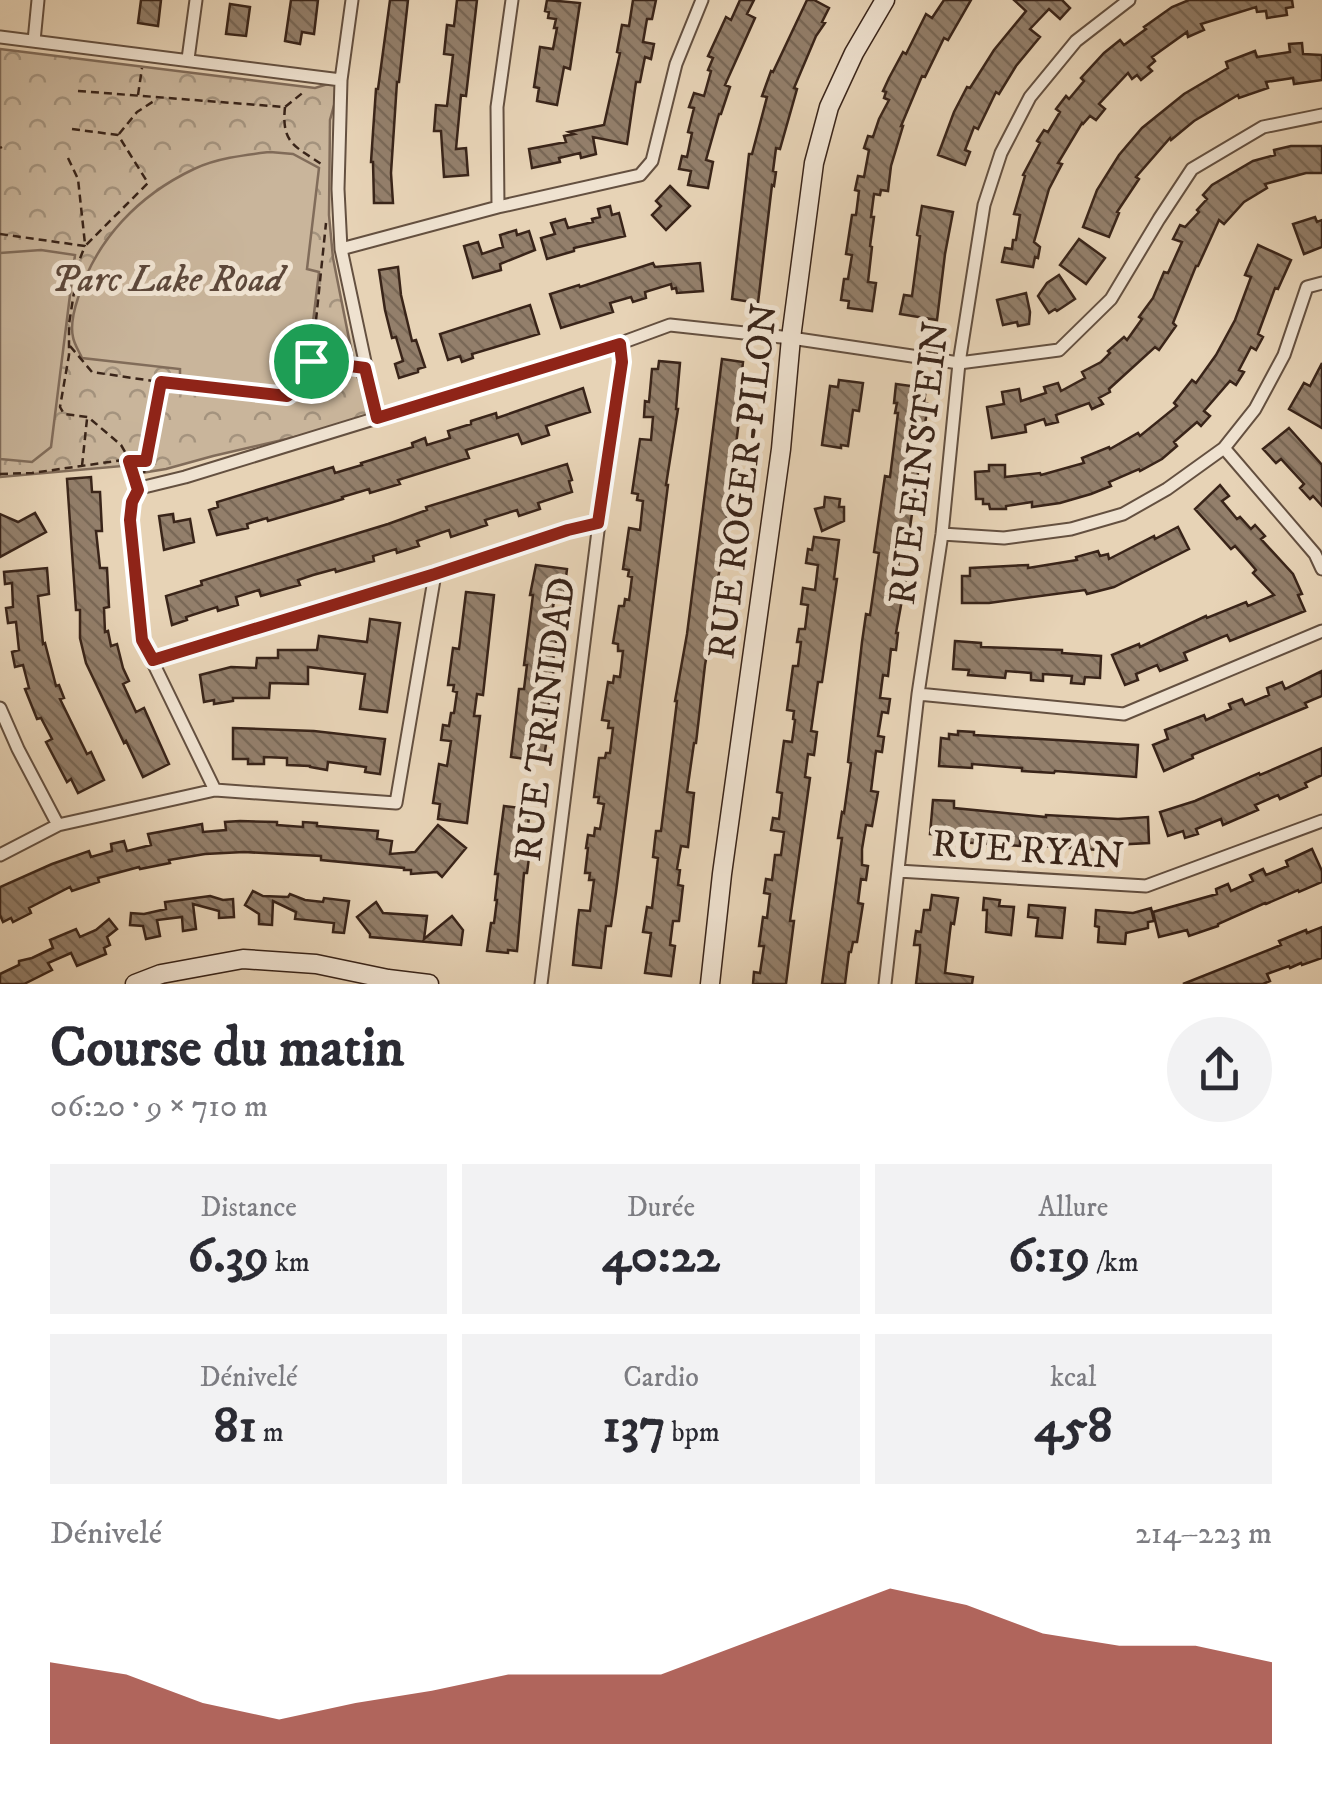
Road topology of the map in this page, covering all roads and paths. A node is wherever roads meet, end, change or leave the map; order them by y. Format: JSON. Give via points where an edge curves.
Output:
{"nodes":[{"id":1,"x":38,"y":0,"type":"edge"},
{"id":2,"x":196,"y":0,"type":"edge"},
{"id":3,"x":352,"y":0,"type":"edge"},
{"id":4,"x":512,"y":0,"type":"edge"},
{"id":5,"x":702,"y":0,"type":"edge"},
{"id":6,"x":885,"y":0,"type":"edge"},
{"id":7,"x":1130,"y":0,"type":"edge"},
{"id":8,"x":0,"y":36,"type":"edge"},
{"id":9,"x":34,"y":40,"type":"junction"},
{"id":10,"x":144,"y":55,"type":"junction"},
{"id":11,"x":188,"y":60,"type":"junction"},
{"id":12,"x":310,"y":76,"type":"junction"},
{"id":13,"x":341,"y":80,"type":"junction"},
{"id":14,"x":78,"y":90,"type":"dead end"},
{"id":15,"x":138,"y":96,"type":"junction"},
{"id":16,"x":159,"y":98,"type":"junction"},
{"id":17,"x":285,"y":107,"type":"junction"},
{"id":18,"x":1322,"y":115,"type":"edge"},
{"id":19,"x":72,"y":129,"type":"dead end"},
{"id":20,"x":118,"y":135,"type":"junction"},
{"id":21,"x":68,"y":158,"type":"dead end"},
{"id":22,"x":327,"y":168,"type":"dead end"},
{"id":23,"x":498,"y":207,"type":"junction"},
{"id":24,"x":328,"y":211,"type":"dead end"},
{"id":25,"x":0,"y":234,"type":"edge"},
{"id":26,"x":85,"y":246,"type":"junction"},
{"id":27,"x":341,"y":249,"type":"junction"},
{"id":28,"x":1322,"y":283,"type":"edge"},
{"id":29,"x":791,"y":338,"type":"junction"},
{"id":30,"x":620,"y":344,"type":"junction"},
{"id":31,"x":69,"y":345,"type":"junction"},
{"id":32,"x":311,"y":361,"type":"junction"},
{"id":33,"x":959,"y":363,"type":"junction"},
{"id":34,"x":365,"y":368,"type":"junction"},
{"id":35,"x":161,"y":382,"type":"junction"},
{"id":36,"x":88,"y":417,"type":"junction"},
{"id":37,"x":377,"y":418,"type":"junction"},
{"id":38,"x":1224,"y":448,"type":"junction"},
{"id":39,"x":129,"y":461,"type":"junction"},
{"id":40,"x":146,"y":461,"type":"junction"},
{"id":41,"x":82,"y":466,"type":"junction"},
{"id":42,"x":0,"y":474,"type":"edge"},
{"id":43,"x":144,"y":474,"type":"dead end"},
{"id":44,"x":138,"y":490,"type":"junction"},
{"id":45,"x":598,"y":523,"type":"junction"},
{"id":46,"x":942,"y":534,"type":"junction"},
{"id":47,"x":1322,"y":570,"type":"edge"},
{"id":48,"x":435,"y":574,"type":"junction"},
{"id":49,"x":1322,"y":632,"type":"edge"},
{"id":50,"x":153,"y":660,"type":"junction"},
{"id":51,"x":918,"y":694,"type":"junction"},
{"id":52,"x":0,"y":708,"type":"edge"},
{"id":53,"x":216,"y":790,"type":"junction"},
{"id":54,"x":1322,"y":821,"type":"edge"},
{"id":55,"x":58,"y":825,"type":"junction"},
{"id":56,"x":0,"y":855,"type":"edge"},
{"id":57,"x":898,"y":871,"type":"junction"},
{"id":58,"x":135,"y":984,"type":"edge"},
{"id":59,"x":429,"y":984,"type":"edge"},
{"id":60,"x":541,"y":984,"type":"edge"},
{"id":61,"x":710,"y":984,"type":"edge"},
{"id":62,"x":885,"y":984,"type":"edge"}],
"edges":[{"from":1,"to":9,"type":"street"},
{"from":2,"to":11,"type":"street"},
{"from":3,"to":13,"type":"street"},
{"from":4,"to":23,"type":"street","via":[[497,108]]},
{"from":5,"to":23,"type":"street","via":[[676,64],[652,161],[640,175]]},
{"from":6,"to":29,"type":"street","name":"RUE ROGER-PILON","via":[[830,107],[814,164]]},
{"from":7,"to":33,"type":"street","name":"RUE EINSTEIN","via":[[1076,42],[1030,96],[1000,153],[984,205]]},
{"from":8,"to":9,"type":"street"},
{"from":9,"to":10,"type":"street"},
{"from":10,"to":11,"type":"street"},
{"from":10,"to":15,"type":"path"},
{"from":11,"to":12,"type":"street"},
{"from":12,"to":13,"type":"street"},
{"from":12,"to":17,"type":"path","via":[[307,88]]},
{"from":13,"to":27,"type":"street"},
{"from":14,"to":15,"type":"path"},
{"from":15,"to":16,"type":"path"},
{"from":16,"to":17,"type":"path"},
{"from":16,"to":20,"type":"path"},
{"from":17,"to":22,"type":"path","via":[[287,139]]},
{"from":18,"to":33,"type":"street","via":[[1263,127],[1192,169],[1111,298],[1059,350]]},
{"from":19,"to":20,"type":"path"},
{"from":20,"to":26,"type":"path","via":[[148,184]]},
{"from":21,"to":26,"type":"path","via":[[78,179]]},
{"from":23,"to":27,"type":"street"},
{"from":24,"to":32,"type":"path"},
{"from":25,"to":26,"type":"path"},
{"from":26,"to":31,"type":"path"},
{"from":27,"to":34,"type":"street"},
{"from":28,"to":38,"type":"street","via":[[1308,287],[1284,355]]},
{"from":29,"to":30,"type":"street","via":[[670,326]]},
{"from":29,"to":33,"type":"street"},
{"from":29,"to":61,"type":"street","name":"RUE ROGER-PILON"},
{"from":30,"to":37,"type":"street"},
{"from":30,"to":45,"type":"street","name":"RUE TRINIDAD"},
{"from":31,"to":35,"type":"path","via":[[92,372]]},
{"from":31,"to":36,"type":"path","via":[[60,407],[64,414]]},
{"from":32,"to":34,"type":"path"},
{"from":32,"to":35,"type":"path","via":[[309,381],[287,396]]},
{"from":33,"to":46,"type":"street","name":"RUE EINSTEIN"},
{"from":34,"to":37,"type":"street"},
{"from":35,"to":40,"type":"path"},
{"from":36,"to":39,"type":"path","via":[[122,445]]},
{"from":36,"to":41,"type":"path"},
{"from":37,"to":44,"type":"street"},
{"from":38,"to":46,"type":"street","via":[[1123,514],[1004,538]]},
{"from":38,"to":47,"type":"street"},
{"from":39,"to":40,"type":"path"},
{"from":39,"to":41,"type":"path"},
{"from":39,"to":44,"type":"path"},
{"from":40,"to":43,"type":"path"},
{"from":41,"to":42,"type":"path"},
{"from":44,"to":50,"type":"street","via":[[130,520],[142,640]]},
{"from":45,"to":48,"type":"street"},
{"from":45,"to":60,"type":"street","name":"RUE TRINIDAD"},
{"from":46,"to":51,"type":"street","name":"RUE EINSTEIN"},
{"from":48,"to":50,"type":"street"},
{"from":48,"to":53,"type":"street","via":[[396,803]]},
{"from":49,"to":51,"type":"street","via":[[1124,714]]},
{"from":50,"to":53,"type":"street"},
{"from":51,"to":57,"type":"street","name":"RUE EINSTEIN"},
{"from":52,"to":55,"type":"street"},
{"from":53,"to":55,"type":"street"},
{"from":54,"to":57,"type":"street","name":"RUE RYAN","via":[[1146,886]]},
{"from":55,"to":56,"type":"street"},
{"from":57,"to":62,"type":"street","name":"RUE EINSTEIN"},
{"from":58,"to":59,"type":"street","via":[[243,959]]}]}
